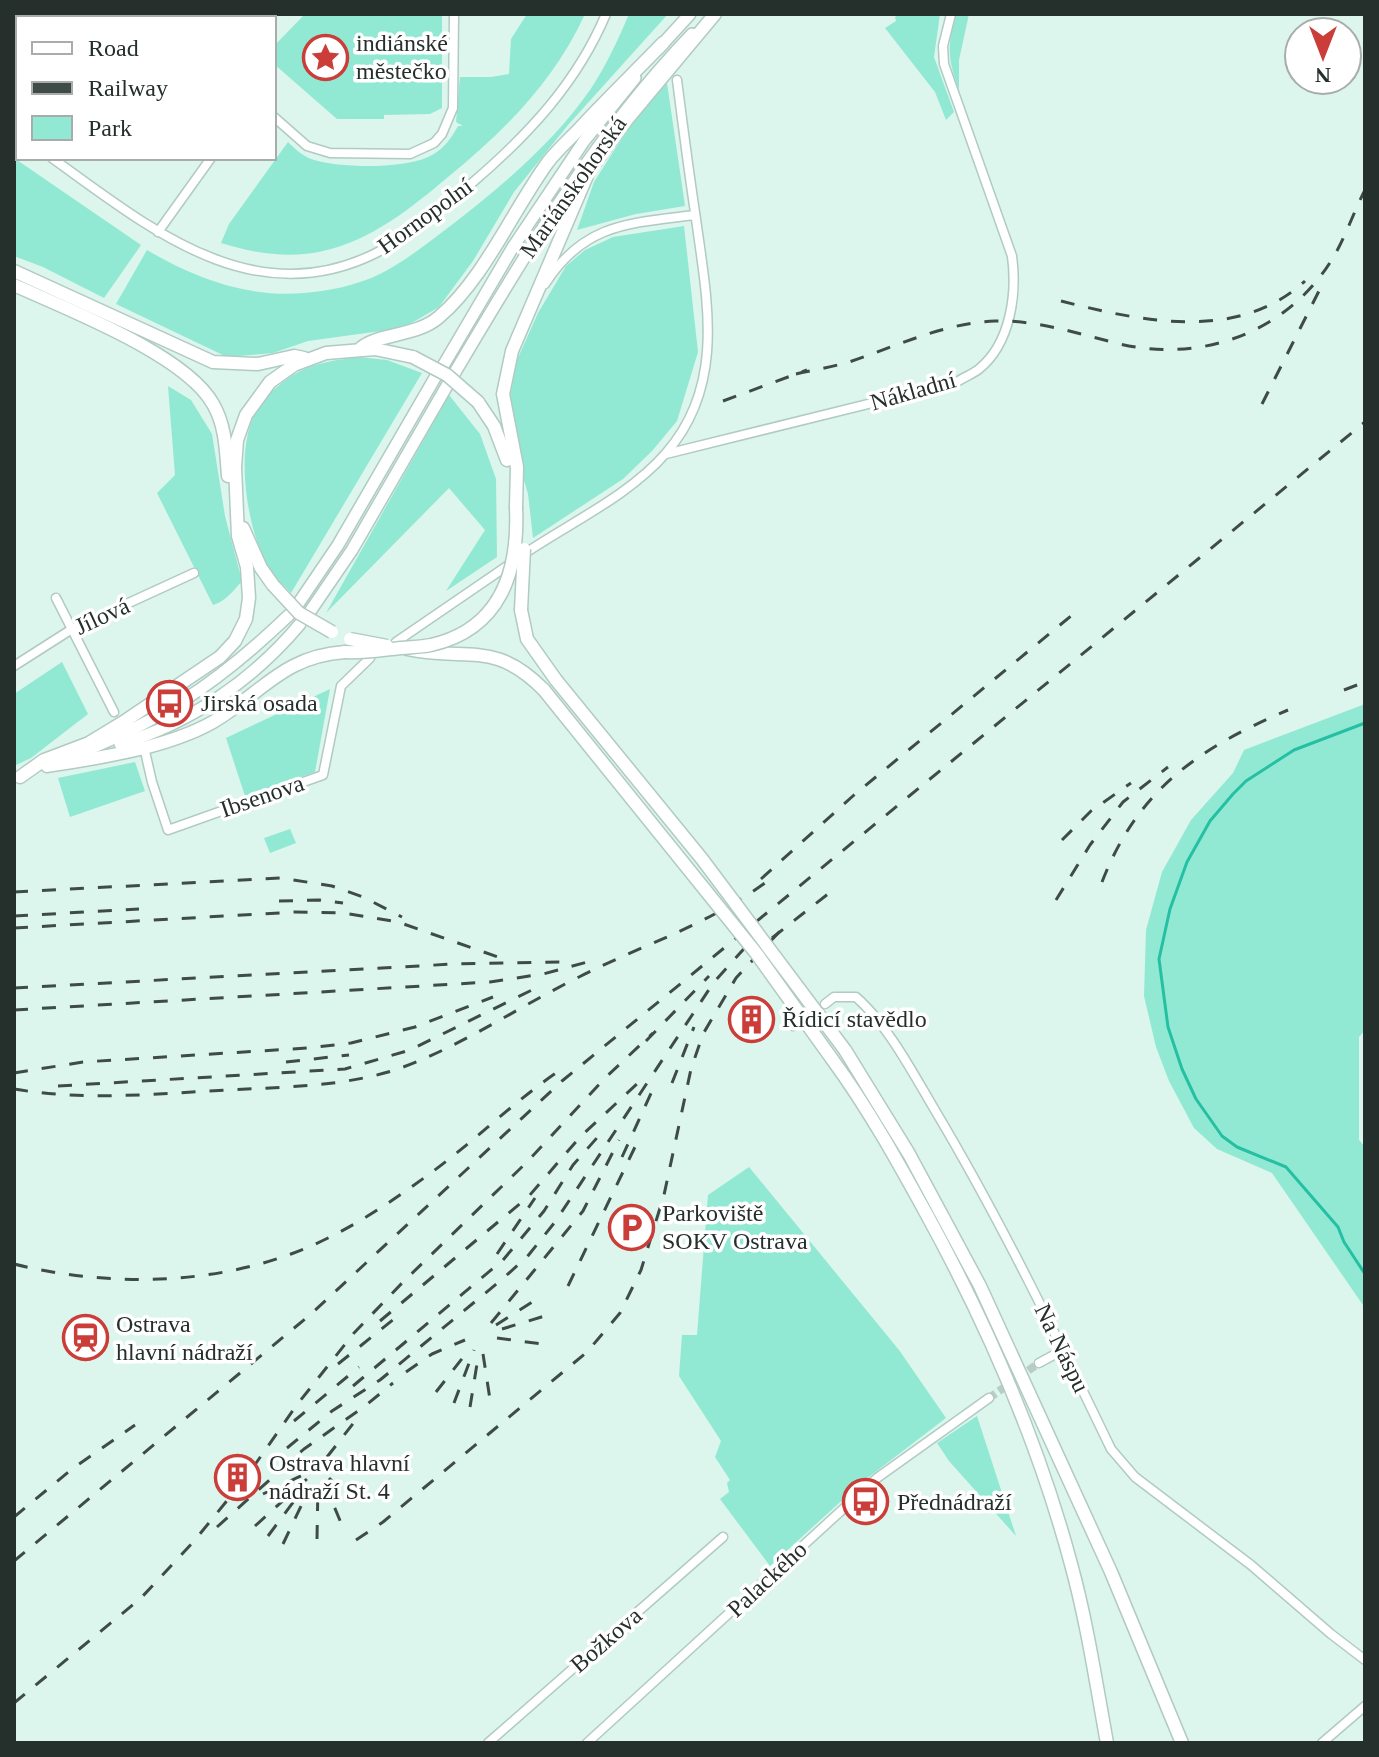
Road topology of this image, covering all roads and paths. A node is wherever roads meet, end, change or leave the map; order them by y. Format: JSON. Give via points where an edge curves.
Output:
{"nodes":[{"id":1,"x":454,"y":14,"type":"edge"},
{"id":2,"x":606,"y":14,"type":"edge"},
{"id":3,"x":690,"y":14,"type":"edge"},
{"id":4,"x":713,"y":14,"type":"edge"},
{"id":5,"x":951,"y":14,"type":"edge"},
{"id":6,"x":663,"y":43,"type":"junction"},
{"id":7,"x":677,"y":80,"type":"dead end"},
{"id":8,"x":276,"y":119,"type":"edge"},
{"id":9,"x":55,"y":160,"type":"edge"},
{"id":10,"x":210,"y":160,"type":"edge"},
{"id":11,"x":695,"y":215,"type":"junction"},
{"id":12,"x":158,"y":232,"type":"junction"},
{"id":13,"x":14,"y":271,"type":"edge"},
{"id":14,"x":14,"y":285,"type":"edge"},
{"id":15,"x":534,"y":302,"type":"junction"},
{"id":16,"x":365,"y":346,"type":"junction"},
{"id":17,"x":313,"y":356,"type":"junction"},
{"id":18,"x":666,"y":454,"type":"junction"},
{"id":19,"x":516,"y":507,"type":"junction"},
{"id":20,"x":239,"y":519,"type":"junction"},
{"id":21,"x":527,"y":552,"type":"dead end"},
{"id":22,"x":507,"y":566,"type":"dead end"},
{"id":23,"x":194,"y":573,"type":"dead end"},
{"id":24,"x":56,"y":598,"type":"dead end"},
{"id":25,"x":298,"y":604,"type":"dead end"},
{"id":26,"x":309,"y":613,"type":"dead end"},
{"id":27,"x":289,"y":615,"type":"dead end"},
{"id":28,"x":300,"y":624,"type":"dead end"},
{"id":29,"x":72,"y":629,"type":"junction"},
{"id":30,"x":399,"y":645,"type":"junction"},
{"id":31,"x":348,"y":646,"type":"junction"},
{"id":32,"x":370,"y":658,"type":"dead end"},
{"id":33,"x":14,"y":666,"type":"edge"},
{"id":34,"x":114,"y":712,"type":"dead end"},
{"id":35,"x":144,"y":747,"type":"junction"},
{"id":36,"x":51,"y":764,"type":"junction"},
{"id":37,"x":17,"y":779,"type":"edge"},
{"id":38,"x":825,"y":1004,"type":"dead end"},
{"id":39,"x":1063,"y":1350,"type":"junction"},
{"id":40,"x":1039,"y":1363,"type":"tunnel mouth"},
{"id":41,"x":989,"y":1398,"type":"tunnel mouth"},
{"id":42,"x":723,"y":1537,"type":"dead end"},
{"id":43,"x":1365,"y":1660,"type":"edge"},
{"id":44,"x":1365,"y":1706,"type":"edge"},
{"id":45,"x":589,"y":1742,"type":"edge"},
{"id":46,"x":488,"y":1743,"type":"edge"},
{"id":47,"x":1107,"y":1743,"type":"edge"},
{"id":48,"x":1182,"y":1743,"type":"edge"},
{"id":49,"x":1322,"y":1743,"type":"edge"}],
"edges":[{"from":1,"to":8,"type":"street","via":[[453,108],[434,143],[410,154],[330,153],[307,146]]},
{"from":2,"to":12,"type":"street","name":"Hornopolní","via":[[584,59],[542,117],[444,207],[375,253],[326,270],[261,272],[200,255]]},
{"from":3,"to":6,"type":"main road","name":"Mariánskohorská"},
{"from":4,"to":15,"type":"highway","via":[[589,171]]},
{"from":4,"to":26,"type":"main road","name":"Mariánskohorská","via":[[599,143],[543,224],[352,550]]},
{"from":5,"to":18,"type":"street","name":"Nákladní","via":[[944,64],[1012,256],[1015,278],[1006,324],[991,355],[957,382]]},
{"from":6,"to":16,"type":"highway","via":[[549,160],[451,305],[423,327]]},
{"from":6,"to":25,"type":"main road","name":"Mariánskohorská","via":[[584,141],[513,247]]},
{"from":7,"to":11,"type":"street","name":"Nákladní"},
{"from":9,"to":12,"type":"street","name":"Hornopolní"},
{"from":10,"to":12,"type":"street"},
{"from":11,"to":15,"type":"street","via":[[640,222],[587,238],[555,268]]},
{"from":11,"to":18,"type":"street","name":"Nákladní","via":[[709,320],[707,360],[697,403]]},
{"from":13,"to":17,"type":"highway","via":[[213,362],[258,364]]},
{"from":14,"to":20,"type":"highway","via":[[118,334],[197,382],[213,404],[224,436],[229,492]]},
{"from":15,"to":19,"type":"highway","via":[[504,384],[517,467]]},
{"from":16,"to":17,"type":"highway"},
{"from":16,"to":19,"type":"highway","bridge":true,"via":[[413,357],[447,375],[478,402],[505,452]]},
{"from":17,"to":20,"type":"highway","via":[[270,382],[240,428],[235,467]]},
{"from":18,"to":21,"type":"street","name":"Nákladní","via":[[628,488]]},
{"from":19,"to":30,"type":"highway","bridge":true,"via":[[512,570],[493,607],[452,638],[428,646]]},
{"from":19,"to":48,"type":"highway","bridge":true,"via":[[524,546],[521,610],[532,648],[712,871],[845,1050],[909,1154],[980,1286],[1106,1560]]},
{"from":20,"to":31,"type":"highway","bridge":true,"via":[[273,585],[299,613]]},
{"from":20,"to":37,"type":"highway","via":[[249,598],[243,626],[227,651],[122,723],[44,760]]},
{"from":22,"to":30,"type":"street"},
{"from":23,"to":29,"type":"street","name":"Jílová"},
{"from":24,"to":29,"type":"street"},
{"from":27,"to":36,"type":"main road","via":[[199,692],[135,730]]},
{"from":28,"to":36,"type":"main road","via":[[264,663],[207,706],[132,741]]},
{"from":29,"to":33,"type":"street","name":"Jílová"},
{"from":29,"to":34,"type":"street"},
{"from":30,"to":31,"type":"highway","bridge":true},
{"from":30,"to":47,"type":"highway","bridge":true,"via":[[430,654],[495,657],[531,677],[788,995],[873,1120],[944,1246],[1022,1412],[1072,1566]]},
{"from":31,"to":35,"type":"highway","via":[[293,664],[191,733]]},
{"from":32,"to":35,"type":"street","name":"Ibsenova","via":[[341,686],[323,775],[168,830]]},
{"from":35,"to":36,"type":"highway"},
{"from":36,"to":37,"type":"main road"},
{"from":38,"to":39,"type":"street","name":"Na Náspu","via":[[834,997],[856,997],[879,1022],[970,1169]]},
{"from":39,"to":40,"type":"street"},
{"from":39,"to":43,"type":"street","name":"Na Náspu","via":[[1111,1449],[1129,1471]]},
{"from":41,"to":45,"type":"street","name":"Palackého","via":[[868,1486]]},
{"from":42,"to":46,"type":"street","name":"Božkova"},
{"from":44,"to":49,"type":"street"}]}
